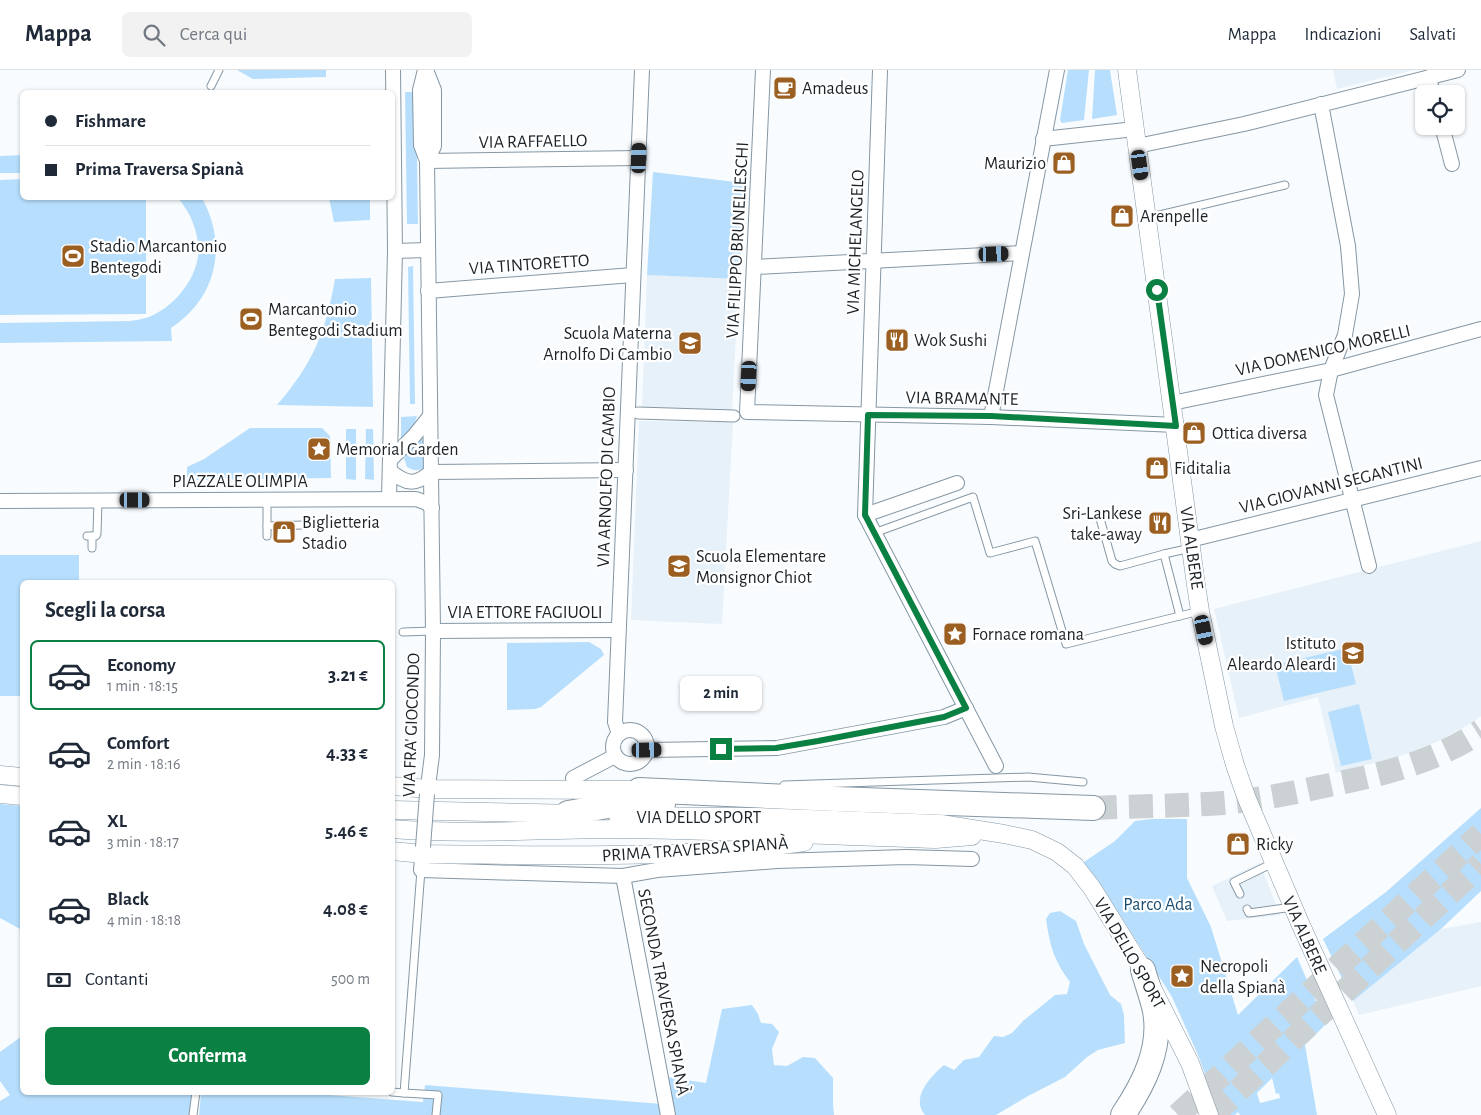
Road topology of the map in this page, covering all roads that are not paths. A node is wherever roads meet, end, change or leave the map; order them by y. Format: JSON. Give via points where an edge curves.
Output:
{"nodes":[{"id":1,"x":219,"y":70,"type":"edge"},
{"id":2,"x":394,"y":70,"type":"edge"},
{"id":3,"x":425,"y":70,"type":"edge"},
{"id":4,"x":642,"y":70,"type":"edge"},
{"id":5,"x":763,"y":70,"type":"edge"},
{"id":6,"x":880,"y":70,"type":"edge"},
{"id":7,"x":1057,"y":70,"type":"edge"},
{"id":8,"x":1127,"y":70,"type":"edge"},
{"id":9,"x":1458,"y":70,"type":"edge"},
{"id":10,"x":1429,"y":77,"type":"junction"},
{"id":11,"x":1431,"y":85,"type":"edge"},
{"id":12,"x":211,"y":86,"type":"dead end"},
{"id":13,"x":394,"y":90,"type":"edge"},
{"id":14,"x":1321,"y":104,"type":"junction"},
{"id":15,"x":1444,"y":135,"type":"edge"},
{"id":16,"x":1136,"y":137,"type":"junction"},
{"id":17,"x":1043,"y":139,"type":"junction"},
{"id":18,"x":639,"y":158,"type":"junction"},
{"id":19,"x":427,"y":161,"type":"junction"},
{"id":20,"x":1452,"y":164,"type":"dead end"},
{"id":21,"x":1285,"y":185,"type":"dead end"},
{"id":22,"x":395,"y":200,"type":"edge"},
{"id":23,"x":1147,"y":218,"type":"junction"},
{"id":24,"x":428,"y":250,"type":"junction"},
{"id":25,"x":395,"y":251,"type":"junction"},
{"id":26,"x":1022,"y":253,"type":"junction"},
{"id":27,"x":873,"y":262,"type":"junction"},
{"id":28,"x":755,"y":267,"type":"junction"},
{"id":29,"x":633,"y":275,"type":"junction"},
{"id":30,"x":428,"y":291,"type":"junction"},
{"id":31,"x":1481,"y":329,"type":"edge"},
{"id":32,"x":1331,"y":370,"type":"junction"},
{"id":33,"x":1172,"y":403,"type":"junction"},
{"id":34,"x":638,"y":413,"type":"dead end"},
{"id":35,"x":741,"y":414,"type":"junction"},
{"id":36,"x":868,"y":415,"type":"junction"},
{"id":37,"x":430,"y":416,"type":"junction"},
{"id":38,"x":991,"y":416,"type":"junction"},
{"id":39,"x":1176,"y":426,"type":"junction"},
{"id":40,"x":390,"y":465,"type":"junction"},
{"id":41,"x":1481,"y":468,"type":"edge"},
{"id":42,"x":626,"y":470,"type":"junction"},
{"id":43,"x":431,"y":472,"type":"junction"},
{"id":44,"x":958,"y":483,"type":"dead end"},
{"id":45,"x":390,"y":498,"type":"junction"},
{"id":46,"x":267,"y":500,"type":"junction"},
{"id":47,"x":1352,"y":500,"type":"junction"},
{"id":48,"x":0,"y":501,"type":"edge"},
{"id":49,"x":98,"y":501,"type":"junction"},
{"id":50,"x":432,"y":508,"type":"junction"},
{"id":51,"x":865,"y":515,"type":"junction"},
{"id":52,"x":1099,"y":515,"type":"dead end"},
{"id":53,"x":303,"y":525,"type":"dead end"},
{"id":54,"x":267,"y":526,"type":"junction"},
{"id":55,"x":874,"y":533,"type":"junction"},
{"id":56,"x":267,"y":536,"type":"dead end"},
{"id":57,"x":1191,"y":544,"type":"junction"},
{"id":58,"x":92,"y":548,"type":"dead end"},
{"id":59,"x":1164,"y":554,"type":"junction"},
{"id":60,"x":1369,"y":566,"type":"dead end"},
{"id":61,"x":1200,"y":611,"type":"junction"},
{"id":62,"x":1180,"y":616,"type":"junction"},
{"id":63,"x":618,"y":630,"type":"junction"},
{"id":64,"x":433,"y":631,"type":"junction"},
{"id":65,"x":403,"y":632,"type":"dead end"},
{"id":66,"x":966,"y":708,"type":"junction"},
{"id":67,"x":619,"y":734,"type":"junction"},
{"id":68,"x":647,"y":750,"type":"junction"},
{"id":69,"x":615,"y":756,"type":"junction"},
{"id":70,"x":996,"y":766,"type":"dead end"},
{"id":71,"x":573,"y":778,"type":"dead end"},
{"id":72,"x":1083,"y":782,"type":"dead end"},
{"id":73,"x":395,"y":786,"type":"edge"},
{"id":74,"x":778,"y":786,"type":"dead end"},
{"id":75,"x":748,"y":787,"type":"dead end"},
{"id":76,"x":639,"y":790,"type":"junction"},
{"id":77,"x":428,"y":791,"type":"junction"},
{"id":78,"x":835,"y":799,"type":"junction"},
{"id":79,"x":1094,"y":808,"type":"tunnel mouth"},
{"id":80,"x":395,"y":810,"type":"edge"},
{"id":81,"x":568,"y":813,"type":"junction"},
{"id":82,"x":395,"y":829,"type":"edge"},
{"id":83,"x":1004,"y":834,"type":"junction"},
{"id":84,"x":847,"y":836,"type":"junction"},
{"id":85,"x":395,"y":852,"type":"edge"},
{"id":86,"x":422,"y":857,"type":"junction"},
{"id":87,"x":972,"y":859,"type":"dead end"},
{"id":88,"x":1274,"y":863,"type":"junction"},
{"id":89,"x":623,"y":876,"type":"junction"},
{"id":90,"x":1240,"y":894,"type":"dead end"},
{"id":91,"x":1293,"y":908,"type":"junction"},
{"id":92,"x":1247,"y":909,"type":"dead end"},
{"id":93,"x":1143,"y":970,"type":"junction"},
{"id":94,"x":395,"y":1092,"type":"edge"},
{"id":95,"x":404,"y":1093,"type":"junction"},
{"id":96,"x":196,"y":1095,"type":"edge"},
{"id":97,"x":193,"y":1115,"type":"edge"},
{"id":98,"x":436,"y":1115,"type":"edge"},
{"id":99,"x":668,"y":1115,"type":"edge"},
{"id":100,"x":1123,"y":1115,"type":"edge"},
{"id":101,"x":1209,"y":1115,"type":"edge"},
{"id":102,"x":1387,"y":1115,"type":"edge"}],
"edges":[{"from":1,"to":12,"type":"lane"},
{"from":2,"to":13,"type":"street"},
{"from":3,"to":19,"type":"street","name":"VIA FRA' GIOCONDO","via":[[434,90],[434,146]]},
{"from":4,"to":18,"type":"street","name":"VIA ARNOLFO DI CAMBIO"},
{"from":5,"to":28,"type":"street","name":"VIA FILIPPO BRUNELLESCHI"},
{"from":6,"to":27,"type":"street","name":"VIA MICHELANGELO"},
{"from":7,"to":17,"type":"street"},
{"from":8,"to":16,"type":"street","name":"VIA ALBERE"},
{"from":9,"to":10,"type":"street"},
{"from":10,"to":11,"type":"street"},
{"from":10,"to":14,"type":"street"},
{"from":14,"to":16,"type":"street","via":[[1244,124]]},
{"from":14,"to":32,"type":"street","via":[[1348,246],[1352,294],[1345,335]]},
{"from":15,"to":20,"type":"street"},
{"from":16,"to":17,"type":"street"},
{"from":16,"to":23,"type":"street","name":"VIA ALBERE"},
{"from":17,"to":26,"type":"street"},
{"from":18,"to":19,"type":"street","name":"VIA RAFFAELLO"},
{"from":18,"to":29,"type":"street","name":"VIA ARNOLFO DI CAMBIO"},
{"from":19,"to":24,"type":"street","name":"VIA FRA' GIOCONDO"},
{"from":21,"to":23,"type":"lane"},
{"from":22,"to":25,"type":"street"},
{"from":23,"to":33,"type":"street","name":"VIA ALBERE"},
{"from":24,"to":25,"type":"street"},
{"from":24,"to":30,"type":"street","name":"VIA FRA' GIOCONDO"},
{"from":25,"to":40,"type":"street"},
{"from":26,"to":27,"type":"street"},
{"from":26,"to":38,"type":"street"},
{"from":27,"to":28,"type":"street"},
{"from":27,"to":36,"type":"street","name":"VIA MICHELANGELO"},
{"from":28,"to":35,"type":"street","name":"VIA FILIPPO BRUNELLESCHI"},
{"from":29,"to":30,"type":"street","name":"VIA TINTORETTO"},
{"from":29,"to":42,"type":"street","name":"VIA ARNOLFO DI CAMBIO"},
{"from":30,"to":37,"type":"street","name":"VIA FRA' GIOCONDO"},
{"from":31,"to":32,"type":"street","name":"VIA DOMENICO MORELLI"},
{"from":32,"to":33,"type":"street","name":"VIA DOMENICO MORELLI"},
{"from":32,"to":47,"type":"street","via":[[1326,395]]},
{"from":33,"to":39,"type":"street","name":"VIA ALBERE"},
{"from":34,"to":35,"type":"street"},
{"from":35,"to":36,"type":"street","name":"VIA BRAMANTE"},
{"from":36,"to":38,"type":"street","name":"VIA BRAMANTE"},
{"from":36,"to":51,"type":"street"},
{"from":37,"to":40,"type":"street"},
{"from":37,"to":43,"type":"street","name":"VIA FRA' GIOCONDO"},
{"from":38,"to":39,"type":"street","name":"VIA BRAMANTE"},
{"from":39,"to":57,"type":"street","name":"VIA ALBERE"},
{"from":40,"to":43,"type":"street","via":[[400,479],[412,482]]},
{"from":40,"to":45,"type":"street"},
{"from":41,"to":47,"type":"street","name":"VIA GIOVANNI SEGANTINI"},
{"from":42,"to":43,"type":"street"},
{"from":42,"to":63,"type":"street","name":"VIA ARNOLFO DI CAMBIO"},
{"from":43,"to":50,"type":"street","name":"VIA FRA' GIOCONDO"},
{"from":44,"to":51,"type":"street"},
{"from":45,"to":46,"type":"street","name":"PIAZZALE OLIMPIA"},
{"from":45,"to":50,"type":"street","via":[[416,498]]},
{"from":46,"to":49,"type":"street","name":"PIAZZALE OLIMPIA"},
{"from":46,"to":54,"type":"lane"},
{"from":47,"to":57,"type":"street","name":"VIA GIOVANNI SEGANTINI"},
{"from":47,"to":60,"type":"street"},
{"from":48,"to":49,"type":"street","name":"PIAZZALE OLIMPIA"},
{"from":49,"to":58,"type":"lane","via":[[97,534],[90,536]]},
{"from":50,"to":64,"type":"street","name":"VIA FRA' GIOCONDO"},
{"from":51,"to":55,"type":"street"},
{"from":52,"to":59,"type":"lane","via":[[1115,564],[1120,566]]},
{"from":53,"to":54,"type":"lane"},
{"from":54,"to":56,"type":"lane"},
{"from":55,"to":62,"type":"lane","via":[[973,497],[990,553],[1035,542],[1066,644]]},
{"from":55,"to":66,"type":"street"},
{"from":57,"to":59,"type":"lane"},
{"from":57,"to":61,"type":"street","name":"VIA ALBERE"},
{"from":59,"to":62,"type":"lane"},
{"from":61,"to":62,"type":"lane"},
{"from":61,"to":88,"type":"street","name":"VIA ALBERE","via":[[1235,765]]},
{"from":63,"to":64,"type":"street","name":"VIA ETTORE FAGIUOLI"},
{"from":63,"to":67,"type":"street","name":"VIA ARNOLFO DI CAMBIO","via":[[615,722]]},
{"from":64,"to":65,"type":"lane"},
{"from":64,"to":77,"type":"street","name":"VIA FRA' GIOCONDO","via":[[432,755]]},
{"from":66,"to":68,"type":"street","via":[[944,717],[776,748]]},
{"from":66,"to":70,"type":"street"},
{"from":67,"to":68,"type":"street","via":[[636,731],[644,738]]},
{"from":67,"to":69,"type":"street","via":[[614,742]]},
{"from":68,"to":69,"type":"street","via":[[642,759],[633,764],[623,763]]},
{"from":69,"to":71,"type":"street"},
{"from":72,"to":74,"type":"lane","via":[[1028,777]]},
{"from":73,"to":77,"type":"street"},
{"from":75,"to":76,"type":"lane"},
{"from":76,"to":77,"type":"street"},
{"from":76,"to":78,"type":"highway"},
{"from":77,"to":86,"type":"street","name":"VIA FRA' GIOCONDO","bridge":true},
{"from":78,"to":79,"type":"highway"},
{"from":78,"to":81,"type":"highway","via":[[614,805]]},
{"from":80,"to":81,"type":"street","name":"VIA DELLO SPORT"},
{"from":81,"to":83,"type":"street","name":"VIA DELLO SPORT","via":[[941,824]]},
{"from":82,"to":84,"type":"street","name":"VIA DELLO SPORT","via":[[630,830]]},
{"from":83,"to":84,"type":"street","name":"VIA DELLO SPORT","via":[[936,839]]},
{"from":83,"to":93,"type":"street","name":"VIA DELLO SPORT","via":[[1041,844],[1074,866],[1092,888]]},
{"from":84,"to":86,"type":"street","via":[[765,848],[618,855]]},
{"from":85,"to":86,"type":"street"},
{"from":86,"to":89,"type":"street","name":"PRIMA TRAVERSA SPIANÀ"},
{"from":86,"to":95,"type":"lane","name":"VIA FRA' GIOCONDO"},
{"from":87,"to":89,"type":"street","name":"PRIMA TRAVERSA SPIANÀ","via":[[906,857],[777,861],[657,870]]},
{"from":88,"to":90,"type":"lane","via":[[1234,882]]},
{"from":88,"to":91,"type":"street","name":"VIA ALBERE"},
{"from":89,"to":99,"type":"street","name":"SECONDA TRAVERSA SPIANÀ"},
{"from":91,"to":92,"type":"lane","via":[[1249,913]]},
{"from":91,"to":102,"type":"street","name":"VIA ALBERE"},
{"from":93,"to":100,"type":"highway","via":[[1155,1012],[1154,1050],[1148,1071]]},
{"from":93,"to":101,"type":"street","name":"VIA DELLO SPORT","via":[[1190,1063]]},
{"from":94,"to":95,"type":"lane"},
{"from":95,"to":98,"type":"lane","via":[[438,1095]]},
{"from":96,"to":97,"type":"lane"}]}
